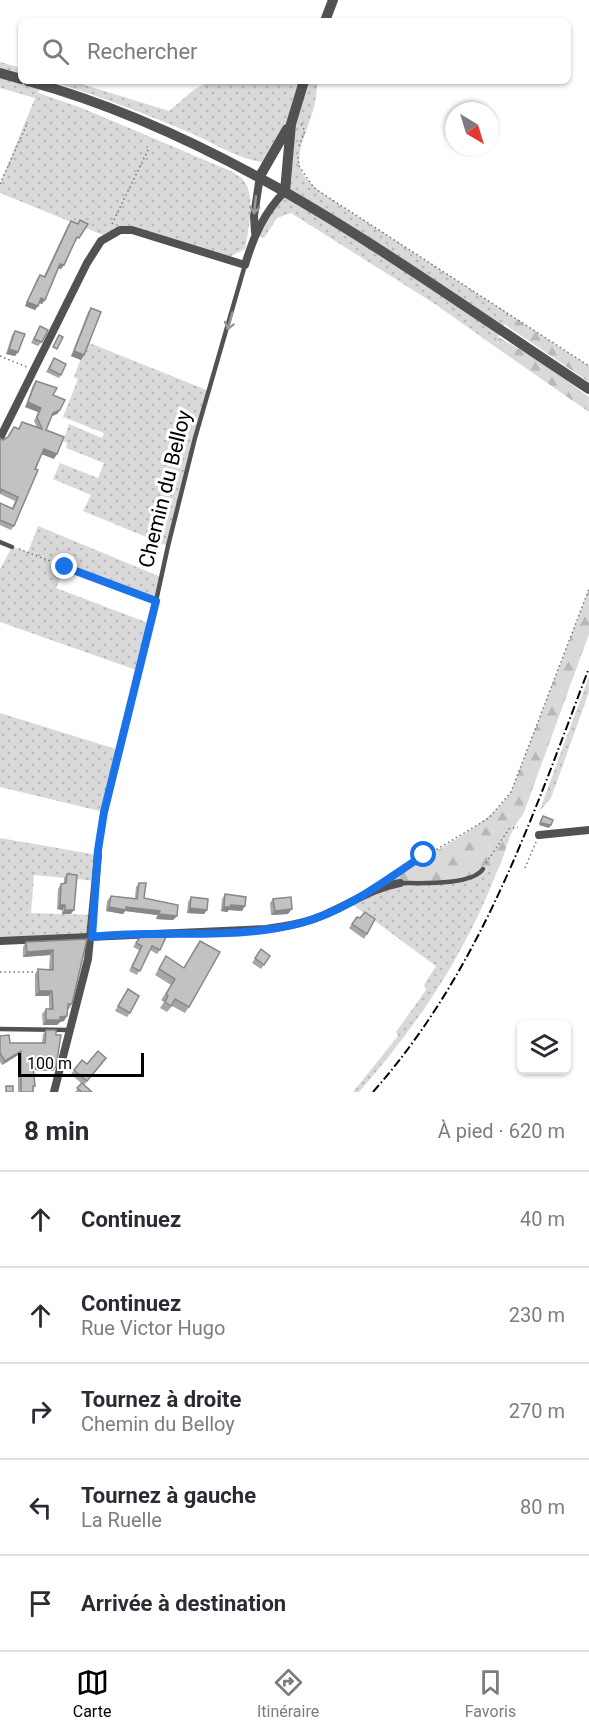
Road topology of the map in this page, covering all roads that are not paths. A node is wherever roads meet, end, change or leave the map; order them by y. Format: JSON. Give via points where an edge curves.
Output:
{"nodes":[{"id":1,"x":333,"y":0,"type":"edge"},
{"id":2,"x":326,"y":18,"type":"edge"},
{"id":3,"x":0,"y":73,"type":"edge"},
{"id":4,"x":18,"y":78,"type":"edge"},
{"id":5,"x":38,"y":84,"type":"edge"},
{"id":6,"x":303,"y":84,"type":"edge"},
{"id":7,"x":291,"y":124,"type":"junction"},
{"id":8,"x":260,"y":176,"type":"junction"},
{"id":9,"x":285,"y":191,"type":"junction"},
{"id":10,"x":255,"y":234,"type":"junction"},
{"id":11,"x":245,"y":265,"type":"junction"},
{"id":12,"x":589,"y":389,"type":"edge"},
{"id":13,"x":0,"y":438,"type":"edge"},
{"id":14,"x":0,"y":542,"type":"edge"},
{"id":15,"x":12,"y":547,"type":"road end"},
{"id":16,"x":589,"y":830,"type":"edge"},
{"id":17,"x":539,"y":835,"type":"road end"},
{"id":18,"x":98,"y":855,"type":"joint"},
{"id":19,"x":483,"y":869,"type":"road end"},
{"id":20,"x":400,"y":883,"type":"joint"},
{"id":21,"x":92,"y":937,"type":"junction"},
{"id":22,"x":0,"y":941,"type":"edge"},
{"id":23,"x":0,"y":1029,"type":"edge"},
{"id":24,"x":70,"y":1030,"type":"junction"},
{"id":25,"x":54,"y":1092,"type":"edge"}],
"edges":[{"from":1,"to":2,"type":"street"},
{"from":3,"to":4,"type":"street"},
{"from":5,"to":8,"type":"street","via":[[163,129]]},
{"from":6,"to":7,"type":"street"},
{"from":7,"to":8,"type":"street"},
{"from":7,"to":9,"type":"street"},
{"from":8,"to":9,"type":"street"},
{"from":8,"to":10,"type":"street","one_way":true},
{"from":9,"to":10,"type":"street","via":[[269,208]]},
{"from":9,"to":12,"type":"street"},
{"from":10,"to":11,"type":"street"},
{"from":11,"to":13,"type":"street","via":[[132,230],[101,241],[73,288]]},
{"from":11,"to":18,"type":"lane","name":"Chemin du Belloy","one_way":true,"via":[[195,438],[108,794]]},
{"from":14,"to":15,"type":"lane"},
{"from":16,"to":17,"type":"street"},
{"from":18,"to":21,"type":"street","name":"Chemin du Belloy"},
{"from":19,"to":20,"type":"lane","via":[[460,880]]},
{"from":20,"to":21,"type":"street","via":[[380,886],[301,923],[238,931]]},
{"from":21,"to":22,"type":"street"},
{"from":21,"to":24,"type":"street","name":"Chemin du Belloy"},
{"from":23,"to":24,"type":"lane"},
{"from":24,"to":25,"type":"street","name":"Chemin du Belloy"}]}
